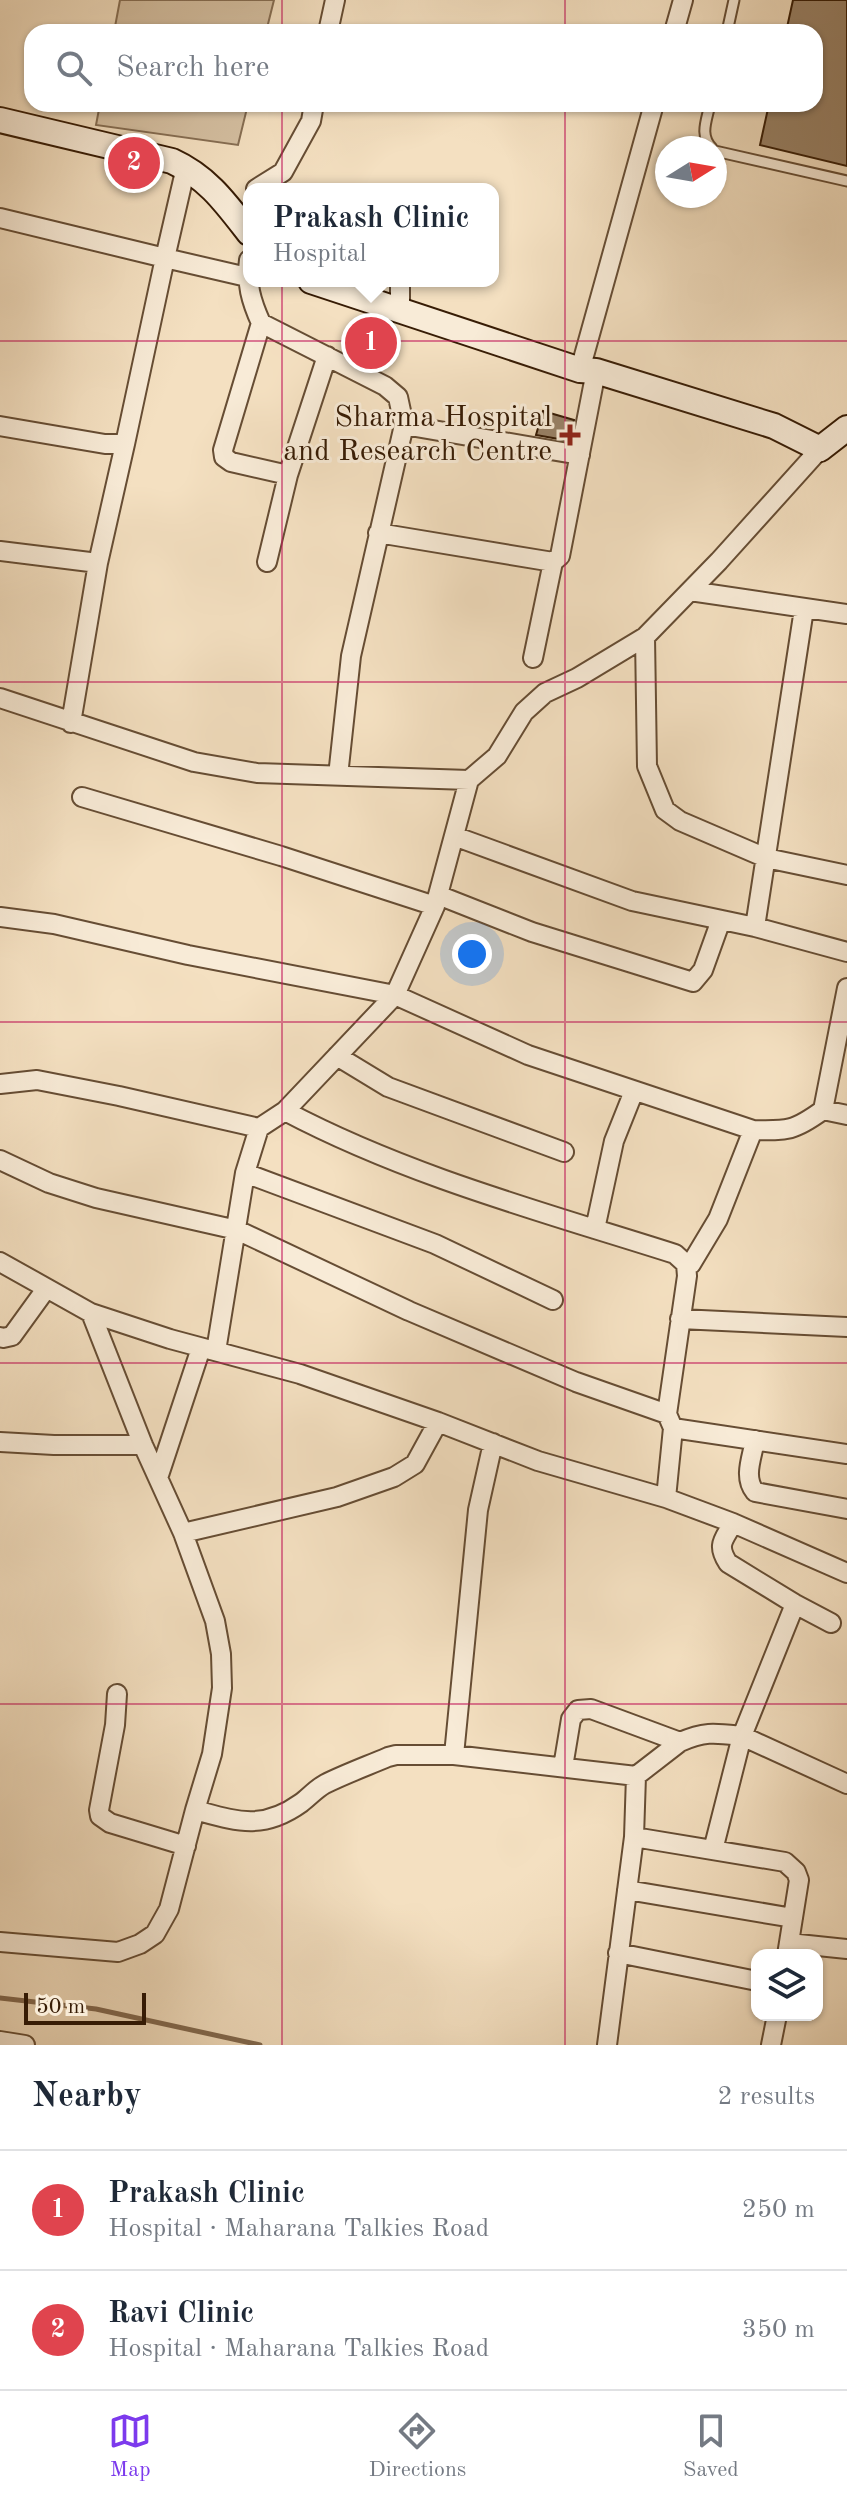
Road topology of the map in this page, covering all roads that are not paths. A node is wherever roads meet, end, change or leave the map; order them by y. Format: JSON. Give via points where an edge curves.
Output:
{"nodes":[{"id":1,"x":335,"y":0,"type":"edge"},
{"id":2,"x":683,"y":0,"type":"edge"},
{"id":3,"x":734,"y":0,"type":"edge"},
{"id":4,"x":330,"y":24,"type":"edge"},
{"id":5,"x":676,"y":24,"type":"edge"},
{"id":6,"x":729,"y":24,"type":"edge"},
{"id":7,"x":313,"y":112,"type":"edge"},
{"id":8,"x":652,"y":112,"type":"edge"},
{"id":9,"x":708,"y":112,"type":"edge"},
{"id":10,"x":0,"y":120,"type":"edge"},
{"id":11,"x":705,"y":136,"type":"edge"},
{"id":12,"x":727,"y":152,"type":"edge"},
{"id":13,"x":186,"y":167,"type":"junction"},
{"id":14,"x":287,"y":181,"type":"edge"},
{"id":15,"x":847,"y":181,"type":"edge"},
{"id":16,"x":243,"y":193,"type":"edge"},
{"id":17,"x":223,"y":200,"type":"junction"},
{"id":18,"x":0,"y":218,"type":"edge"},
{"id":19,"x":243,"y":225,"type":"edge"},
{"id":20,"x":165,"y":258,"type":"junction"},
{"id":21,"x":243,"y":267,"type":"edge"},
{"id":22,"x":250,"y":287,"type":"edge"},
{"id":23,"x":329,"y":287,"type":"edge"},
{"id":24,"x":400,"y":287,"type":"edge"},
{"id":25,"x":400,"y":311,"type":"junction"},
{"id":26,"x":261,"y":323,"type":"junction"},
{"id":27,"x":327,"y":356,"type":"junction"},
{"id":28,"x":588,"y":371,"type":"junction"},
{"id":29,"x":404,"y":425,"type":"junction"},
{"id":30,"x":0,"y":426,"type":"edge"},
{"id":31,"x":847,"y":428,"type":"edge"},
{"id":32,"x":125,"y":444,"type":"junction"},
{"id":33,"x":820,"y":449,"type":"junction"},
{"id":34,"x":580,"y":455,"type":"junction"},
{"id":35,"x":288,"y":475,"type":"junction"},
{"id":36,"x":378,"y":533,"type":"junction"},
{"id":37,"x":0,"y":551,"type":"edge"},
{"id":38,"x":267,"y":562,"type":"dead end"},
{"id":39,"x":553,"y":562,"type":"junction"},
{"id":40,"x":98,"y":563,"type":"junction"},
{"id":41,"x":690,"y":591,"type":"junction"},
{"id":42,"x":804,"y":609,"type":"junction"},
{"id":43,"x":847,"y":614,"type":"edge"},
{"id":44,"x":645,"y":637,"type":"junction"},
{"id":45,"x":533,"y":658,"type":"dead end"},
{"id":46,"x":0,"y":698,"type":"edge"},
{"id":47,"x":71,"y":723,"type":"junction"},
{"id":48,"x":338,"y":776,"type":"junction"},
{"id":49,"x":469,"y":780,"type":"junction"},
{"id":50,"x":82,"y":797,"type":"dead end"},
{"id":51,"x":454,"y":836,"type":"junction"},
{"id":52,"x":766,"y":858,"type":"junction"},
{"id":53,"x":847,"y":875,"type":"edge"},
{"id":54,"x":436,"y":901,"type":"junction"},
{"id":55,"x":0,"y":917,"type":"edge"},
{"id":56,"x":721,"y":920,"type":"junction"},
{"id":57,"x":755,"y":927,"type":"junction"},
{"id":58,"x":847,"y":952,"type":"edge"},
{"id":59,"x":847,"y":988,"type":"edge"},
{"id":60,"x":395,"y":995,"type":"junction"},
{"id":61,"x":337,"y":1056,"type":"junction"},
{"id":62,"x":0,"y":1084,"type":"edge"},
{"id":63,"x":634,"y":1091,"type":"junction"},
{"id":64,"x":823,"y":1110,"type":"junction"},
{"id":65,"x":285,"y":1111,"type":"junction"},
{"id":66,"x":847,"y":1115,"type":"edge"},
{"id":67,"x":259,"y":1128,"type":"junction"},
{"id":68,"x":753,"y":1130,"type":"junction"},
{"id":69,"x":564,"y":1152,"type":"dead end"},
{"id":70,"x":0,"y":1160,"type":"edge"},
{"id":71,"x":245,"y":1173,"type":"junction"},
{"id":72,"x":595,"y":1229,"type":"junction"},
{"id":73,"x":237,"y":1230,"type":"junction"},
{"id":74,"x":0,"y":1262,"type":"edge"},
{"id":75,"x":686,"y":1264,"type":"junction"},
{"id":76,"x":46,"y":1289,"type":"junction"},
{"id":77,"x":553,"y":1300,"type":"dead end"},
{"id":78,"x":91,"y":1313,"type":"junction"},
{"id":79,"x":680,"y":1319,"type":"junction"},
{"id":80,"x":847,"y":1327,"type":"edge"},
{"id":81,"x":0,"y":1337,"type":"edge"},
{"id":82,"x":208,"y":1350,"type":"junction"},
{"id":83,"x":670,"y":1421,"type":"junction"},
{"id":84,"x":438,"y":1422,"type":"junction"},
{"id":85,"x":755,"y":1440,"type":"junction"},
{"id":86,"x":0,"y":1442,"type":"edge"},
{"id":87,"x":493,"y":1443,"type":"junction"},
{"id":88,"x":143,"y":1445,"type":"junction"},
{"id":89,"x":847,"y":1454,"type":"edge"},
{"id":90,"x":158,"y":1478,"type":"junction"},
{"id":91,"x":666,"y":1498,"type":"junction"},
{"id":92,"x":847,"y":1509,"type":"edge"},
{"id":93,"x":733,"y":1523,"type":"junction"},
{"id":94,"x":183,"y":1533,"type":"junction"},
{"id":95,"x":847,"y":1573,"type":"edge"},
{"id":96,"x":795,"y":1604,"type":"junction"},
{"id":97,"x":831,"y":1623,"type":"dead end"},
{"id":98,"x":117,"y":1694,"type":"dead end"},
{"id":99,"x":742,"y":1736,"type":"junction"},
{"id":100,"x":680,"y":1742,"type":"junction"},
{"id":101,"x":454,"y":1755,"type":"junction"},
{"id":102,"x":563,"y":1767,"type":"junction"},
{"id":103,"x":636,"y":1776,"type":"junction"},
{"id":104,"x":847,"y":1784,"type":"edge"},
{"id":105,"x":195,"y":1810,"type":"junction"},
{"id":106,"x":634,"y":1837,"type":"junction"},
{"id":107,"x":186,"y":1846,"type":"junction"},
{"id":108,"x":713,"y":1850,"type":"junction"},
{"id":109,"x":627,"y":1890,"type":"junction"},
{"id":110,"x":793,"y":1918,"type":"junction"},
{"id":111,"x":0,"y":1942,"type":"edge"},
{"id":112,"x":788,"y":1949,"type":"edge"},
{"id":113,"x":823,"y":1949,"type":"edge"},
{"id":114,"x":847,"y":1949,"type":"edge"},
{"id":115,"x":618,"y":1953,"type":"junction"},
{"id":116,"x":751,"y":1980,"type":"edge"},
{"id":117,"x":776,"y":2021,"type":"edge"},
{"id":118,"x":0,"y":2041,"type":"edge"},
{"id":119,"x":25,"y":2045,"type":"edge"},
{"id":120,"x":607,"y":2045,"type":"edge"},
{"id":121,"x":771,"y":2045,"type":"edge"}],
"edges":[{"from":1,"to":4,"type":"street"},
{"from":2,"to":5,"type":"street"},
{"from":3,"to":6,"type":"lane"},
{"from":7,"to":14,"type":"street"},
{"from":8,"to":28,"type":"street"},
{"from":9,"to":11,"type":"lane"},
{"from":10,"to":13,"type":"street"},
{"from":12,"to":15,"type":"lane"},
{"from":13,"to":17,"type":"street"},
{"from":13,"to":20,"type":"street"},
{"from":16,"to":17,"type":"street"},
{"from":17,"to":19,"type":"street"},
{"from":18,"to":20,"type":"street"},
{"from":20,"to":21,"type":"street"},
{"from":20,"to":32,"type":"street"},
{"from":22,"to":26,"type":"street"},
{"from":23,"to":25,"type":"street"},
{"from":24,"to":25,"type":"street"},
{"from":25,"to":28,"type":"street"},
{"from":26,"to":27,"type":"street"},
{"from":26,"to":35,"type":"street","via":[[224,457]]},
{"from":27,"to":29,"type":"street","via":[[398,397]]},
{"from":27,"to":35,"type":"street"},
{"from":28,"to":33,"type":"street","via":[[774,426]]},
{"from":28,"to":34,"type":"street"},
{"from":29,"to":34,"type":"street"},
{"from":29,"to":36,"type":"street"},
{"from":30,"to":32,"type":"street"},
{"from":31,"to":33,"type":"street"},
{"from":32,"to":40,"type":"street"},
{"from":33,"to":41,"type":"street"},
{"from":34,"to":39,"type":"street","via":[[560,556]]},
{"from":35,"to":38,"type":"street"},
{"from":36,"to":39,"type":"street"},
{"from":36,"to":48,"type":"street","via":[[351,656]]},
{"from":37,"to":40,"type":"street"},
{"from":39,"to":45,"type":"street"},
{"from":40,"to":47,"type":"street"},
{"from":41,"to":42,"type":"street"},
{"from":41,"to":44,"type":"street"},
{"from":42,"to":43,"type":"street"},
{"from":42,"to":52,"type":"street"},
{"from":44,"to":49,"type":"street","via":[[545,693],[524,712],[497,756]]},
{"from":44,"to":52,"type":"street","via":[[647,766],[665,810]]},
{"from":46,"to":47,"type":"street"},
{"from":47,"to":48,"type":"street","via":[[194,762],[257,773]]},
{"from":48,"to":49,"type":"street"},
{"from":49,"to":51,"type":"street"},
{"from":50,"to":54,"type":"street"},
{"from":51,"to":54,"type":"street"},
{"from":51,"to":56,"type":"street","via":[[632,901]]},
{"from":52,"to":53,"type":"street"},
{"from":52,"to":57,"type":"street"},
{"from":54,"to":56,"type":"street","via":[[693,982],[703,970]]},
{"from":54,"to":60,"type":"street"},
{"from":55,"to":60,"type":"street"},
{"from":56,"to":57,"type":"street"},
{"from":57,"to":58,"type":"street"},
{"from":59,"to":64,"type":"street"},
{"from":60,"to":61,"type":"street"},
{"from":60,"to":63,"type":"street","via":[[528,1055]]},
{"from":61,"to":65,"type":"street"},
{"from":61,"to":69,"type":"street","via":[[388,1087]]},
{"from":62,"to":67,"type":"street","via":[[37,1080]]},
{"from":63,"to":68,"type":"street"},
{"from":63,"to":72,"type":"street","via":[[614,1141]]},
{"from":64,"to":66,"type":"street"},
{"from":64,"to":68,"type":"street","via":[[785,1131]]},
{"from":65,"to":67,"type":"street"},
{"from":65,"to":72,"type":"street","via":[[415,1170]]},
{"from":67,"to":71,"type":"street"},
{"from":68,"to":75,"type":"street","via":[[718,1219],[691,1264]]},
{"from":70,"to":73,"type":"street","via":[[96,1198]]},
{"from":71,"to":73,"type":"street"},
{"from":71,"to":77,"type":"street","via":[[435,1244]]},
{"from":72,"to":75,"type":"street","via":[[675,1254]]},
{"from":73,"to":82,"type":"street"},
{"from":73,"to":83,"type":"street","via":[[422,1317]]},
{"from":74,"to":76,"type":"street"},
{"from":75,"to":79,"type":"street"},
{"from":76,"to":78,"type":"street"},
{"from":76,"to":81,"type":"street","via":[[12,1336]]},
{"from":78,"to":82,"type":"street"},
{"from":78,"to":88,"type":"street"},
{"from":79,"to":80,"type":"street"},
{"from":79,"to":83,"type":"street"},
{"from":82,"to":84,"type":"street","via":[[300,1374]]},
{"from":82,"to":90,"type":"street"},
{"from":83,"to":85,"type":"street"},
{"from":83,"to":91,"type":"street"},
{"from":84,"to":87,"type":"street"},
{"from":84,"to":94,"type":"street","via":[[415,1464],[394,1477],[337,1497]]},
{"from":85,"to":89,"type":"street"},
{"from":85,"to":92,"type":"street","via":[[748,1475],[755,1492]]},
{"from":86,"to":88,"type":"street"},
{"from":87,"to":91,"type":"street"},
{"from":87,"to":101,"type":"street","via":[[478,1510]]},
{"from":88,"to":90,"type":"street"},
{"from":90,"to":94,"type":"street"},
{"from":91,"to":93,"type":"street"},
{"from":93,"to":95,"type":"street"},
{"from":93,"to":96,"type":"street","via":[[721,1545],[728,1563]]},
{"from":94,"to":105,"type":"street","via":[[215,1621],[221,1654],[214,1741]]},
{"from":96,"to":97,"type":"street"},
{"from":96,"to":99,"type":"street"},
{"from":98,"to":107,"type":"street","via":[[100,1816]]},
{"from":99,"to":100,"type":"street","via":[[707,1732]]},
{"from":99,"to":104,"type":"street"},
{"from":99,"to":108,"type":"street"},
{"from":100,"to":102,"type":"street","via":[[591,1709],[578,1710],[571,1719]]},
{"from":100,"to":103,"type":"street"},
{"from":101,"to":102,"type":"street"},
{"from":101,"to":105,"type":"street","via":[[388,1757],[326,1784],[281,1815],[262,1820],[246,1823]]},
{"from":102,"to":103,"type":"street"},
{"from":103,"to":106,"type":"street"},
{"from":105,"to":107,"type":"street"},
{"from":106,"to":108,"type":"street"},
{"from":106,"to":109,"type":"street"},
{"from":107,"to":111,"type":"street","via":[[169,1909],[155,1934],[140,1944],[118,1952]]},
{"from":108,"to":110,"type":"street","via":[[785,1862],[799,1880]]},
{"from":109,"to":110,"type":"street"},
{"from":109,"to":115,"type":"street"},
{"from":110,"to":112,"type":"street"},
{"from":113,"to":114,"type":"street"},
{"from":115,"to":116,"type":"street"},
{"from":115,"to":120,"type":"street"},
{"from":117,"to":121,"type":"street"},
{"from":118,"to":119,"type":"street"}]}
